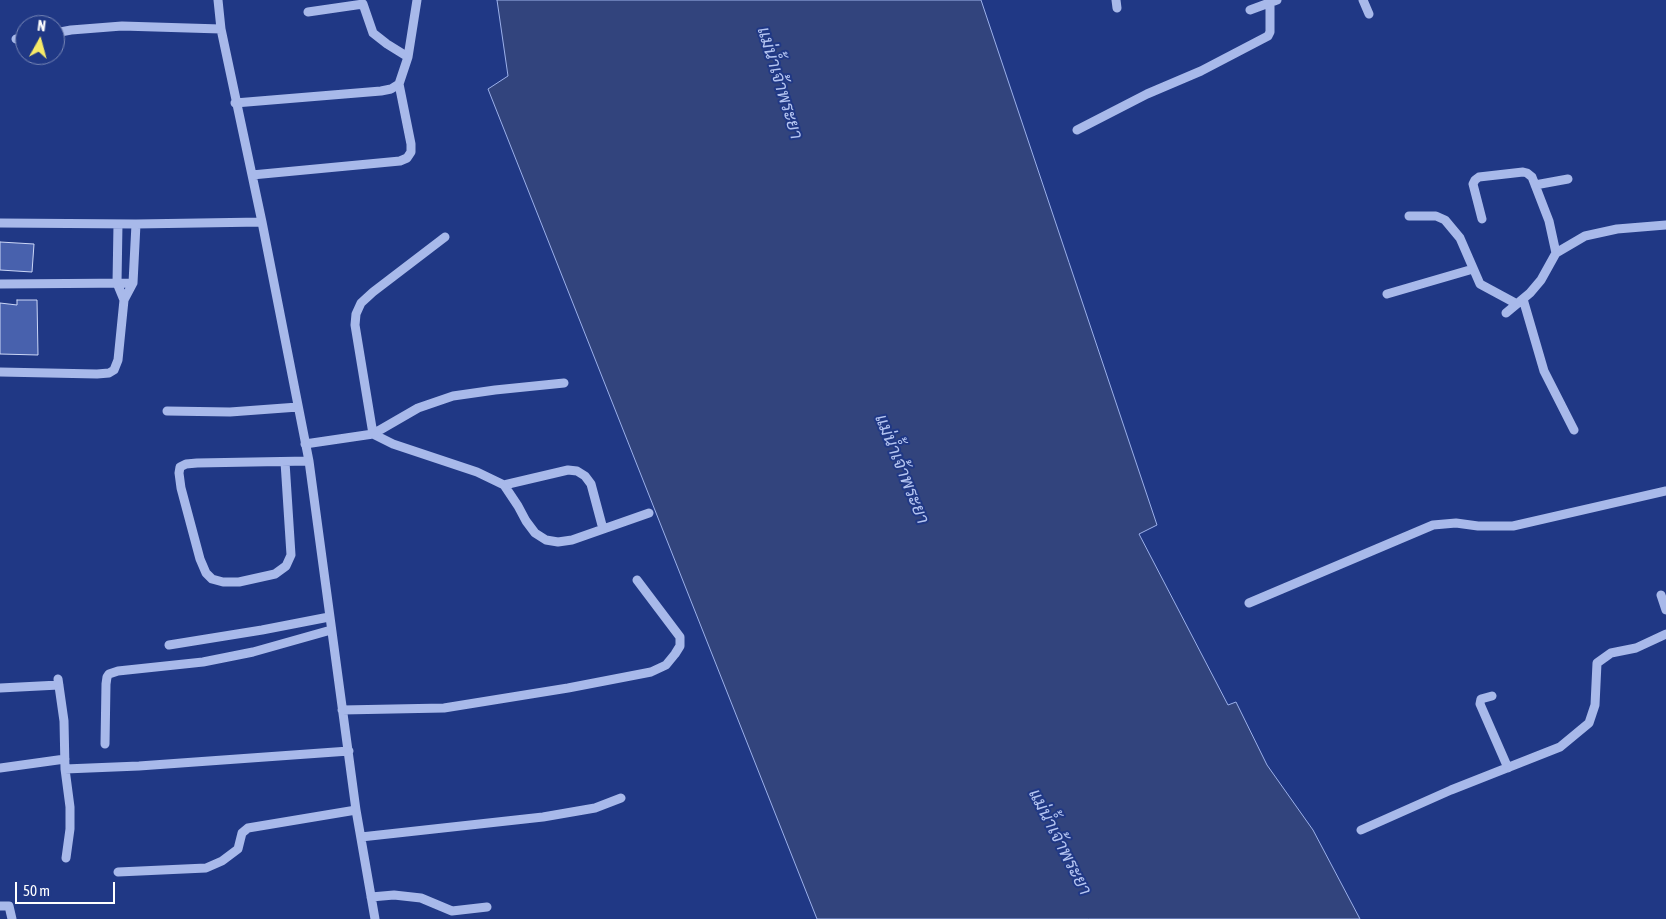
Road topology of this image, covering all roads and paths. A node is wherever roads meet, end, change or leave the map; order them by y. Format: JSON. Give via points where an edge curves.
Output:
{"nodes":[{"id":1,"x":218,"y":0,"type":"edge"},
{"id":2,"x":417,"y":0,"type":"edge"},
{"id":3,"x":1363,"y":0,"type":"edge"},
{"id":4,"x":363,"y":2,"type":"edge"},
{"id":5,"x":1274,"y":2,"type":"edge"},
{"id":6,"x":1250,"y":10,"type":"dead end"},
{"id":7,"x":308,"y":12,"type":"dead end"},
{"id":8,"x":1369,"y":14,"type":"dead end"},
{"id":9,"x":221,"y":29,"type":"junction"},
{"id":10,"x":65,"y":32,"type":"edge"},
{"id":11,"x":408,"y":56,"type":"junction"},
{"id":12,"x":399,"y":84,"type":"junction"},
{"id":13,"x":236,"y":103,"type":"junction"},
{"id":14,"x":1077,"y":130,"type":"dead end"},
{"id":15,"x":252,"y":174,"type":"junction"},
{"id":16,"x":1568,"y":179,"type":"dead end"},
{"id":17,"x":1535,"y":186,"type":"junction"},
{"id":18,"x":1409,"y":216,"type":"dead end"},
{"id":19,"x":1482,"y":220,"type":"dead end"},
{"id":20,"x":262,"y":222,"type":"junction"},
{"id":21,"x":0,"y":223,"type":"edge"},
{"id":22,"x":118,"y":224,"type":"junction"},
{"id":23,"x":136,"y":224,"type":"junction"},
{"id":24,"x":1666,"y":225,"type":"edge"},
{"id":25,"x":445,"y":237,"type":"dead end"},
{"id":26,"x":1556,"y":253,"type":"junction"},
{"id":27,"x":1473,"y":269,"type":"junction"},
{"id":28,"x":117,"y":282,"type":"junction"},
{"id":29,"x":133,"y":283,"type":"junction"},
{"id":30,"x":0,"y":284,"type":"edge"},
{"id":31,"x":1387,"y":294,"type":"dead end"},
{"id":32,"x":124,"y":300,"type":"junction"},
{"id":33,"x":1520,"y":302,"type":"junction"},
{"id":34,"x":1506,"y":313,"type":"dead end"},
{"id":35,"x":0,"y":372,"type":"edge"},
{"id":36,"x":564,"y":383,"type":"dead end"},
{"id":37,"x":298,"y":407,"type":"junction"},
{"id":38,"x":167,"y":411,"type":"dead end"},
{"id":39,"x":1574,"y":430,"type":"dead end"},
{"id":40,"x":373,"y":434,"type":"junction"},
{"id":41,"x":305,"y":444,"type":"junction"},
{"id":42,"x":309,"y":461,"type":"junction"},
{"id":43,"x":285,"y":462,"type":"junction"},
{"id":44,"x":504,"y":485,"type":"junction"},
{"id":45,"x":1666,"y":491,"type":"edge"},
{"id":46,"x":649,"y":513,"type":"dead end"},
{"id":47,"x":603,"y":529,"type":"junction"},
{"id":48,"x":637,"y":580,"type":"dead end"},
{"id":49,"x":1661,"y":595,"type":"dead end"},
{"id":50,"x":1249,"y":603,"type":"dead end"},
{"id":51,"x":1666,"y":610,"type":"edge"},
{"id":52,"x":329,"y":617,"type":"junction"},
{"id":53,"x":332,"y":630,"type":"junction"},
{"id":54,"x":1666,"y":634,"type":"edge"},
{"id":55,"x":168,"y":645,"type":"dead end"},
{"id":56,"x":0,"y":688,"type":"edge"},
{"id":57,"x":1492,"y":696,"type":"dead end"},
{"id":58,"x":342,"y":710,"type":"junction"},
{"id":59,"x":104,"y":744,"type":"dead end"},
{"id":60,"x":349,"y":750,"type":"junction"},
{"id":61,"x":65,"y":759,"type":"junction"},
{"id":62,"x":0,"y":768,"type":"edge"},
{"id":63,"x":1508,"y":768,"type":"junction"},
{"id":64,"x":65,"y":769,"type":"junction"},
{"id":65,"x":621,"y":798,"type":"dead end"},
{"id":66,"x":356,"y":810,"type":"junction"},
{"id":67,"x":1361,"y":830,"type":"dead end"},
{"id":68,"x":361,"y":837,"type":"junction"},
{"id":69,"x":66,"y":858,"type":"dead end"},
{"id":70,"x":118,"y":872,"type":"dead end"},
{"id":71,"x":371,"y":897,"type":"junction"},
{"id":72,"x":0,"y":906,"type":"edge"},
{"id":73,"x":487,"y":907,"type":"dead end"},
{"id":74,"x":12,"y":919,"type":"edge"},
{"id":75,"x":375,"y":919,"type":"edge"}],
"edges":[{"from":1,"to":9,"type":"street"},
{"from":2,"to":11,"type":"street"},
{"from":3,"to":8,"type":"street"},
{"from":4,"to":7,"type":"street"},
{"from":4,"to":11,"type":"street","via":[[373,33]]},
{"from":5,"to":6,"type":"street"},
{"from":5,"to":14,"type":"street","via":[[1268,36]]},
{"from":9,"to":10,"type":"street","via":[[122,26]]},
{"from":9,"to":13,"type":"street"},
{"from":11,"to":12,"type":"street"},
{"from":12,"to":13,"type":"street","via":[[381,91]]},
{"from":12,"to":15,"type":"street","via":[[411,144],[407,158],[400,162]]},
{"from":13,"to":15,"type":"street"},
{"from":15,"to":20,"type":"street"},
{"from":16,"to":17,"type":"street"},
{"from":17,"to":19,"type":"street","via":[[1532,176],[1523,172],[1479,177],[1474,184]]},
{"from":17,"to":26,"type":"street","via":[[1549,221]]},
{"from":18,"to":27,"type":"street","via":[[1436,216],[1445,220],[1460,238]]},
{"from":20,"to":23,"type":"street"},
{"from":20,"to":37,"type":"street"},
{"from":21,"to":22,"type":"street"},
{"from":22,"to":23,"type":"street"},
{"from":22,"to":28,"type":"street"},
{"from":23,"to":29,"type":"street"},
{"from":24,"to":26,"type":"street","via":[[1600,231]]},
{"from":25,"to":40,"type":"street","via":[[373,292],[361,303],[356,314]]},
{"from":26,"to":33,"type":"street","via":[[1541,280]]},
{"from":27,"to":31,"type":"street"},
{"from":27,"to":33,"type":"street","via":[[1480,284]]},
{"from":28,"to":29,"type":"street"},
{"from":28,"to":30,"type":"street"},
{"from":28,"to":32,"type":"street"},
{"from":29,"to":32,"type":"street"},
{"from":32,"to":35,"type":"street","via":[[118,360],[109,373]]},
{"from":33,"to":34,"type":"street"},
{"from":33,"to":39,"type":"street","via":[[1542,365]]},
{"from":36,"to":40,"type":"street","via":[[453,396],[418,408]]},
{"from":37,"to":38,"type":"street","via":[[230,412]]},
{"from":37,"to":41,"type":"street"},
{"from":40,"to":41,"type":"street"},
{"from":40,"to":44,"type":"street"},
{"from":41,"to":42,"type":"street"},
{"from":42,"to":43,"type":"street"},
{"from":42,"to":52,"type":"street"},
{"from":43,"to":43,"type":"street","via":[[291,555],[286,566],[276,574],[239,582],[212,579],[200,559],[181,488],[180,467],[196,463]]},
{"from":44,"to":47,"type":"street","via":[[535,533],[546,540],[572,540]]},
{"from":44,"to":47,"type":"street","via":[[568,470],[577,471],[592,484]]},
{"from":45,"to":50,"type":"street","via":[[1513,526],[1433,525]]},
{"from":46,"to":47,"type":"street"},
{"from":48,"to":58,"type":"street","via":[[680,637],[680,646],[666,665],[651,672],[444,708]]},
{"from":49,"to":51,"type":"street"},
{"from":52,"to":53,"type":"street"},
{"from":52,"to":55,"type":"street"},
{"from":53,"to":58,"type":"street"},
{"from":53,"to":59,"type":"street","via":[[203,662],[110,674],[106,684]]},
{"from":54,"to":63,"type":"street","via":[[1643,646],[1611,653],[1597,663],[1595,705],[1589,723],[1560,748]]},
{"from":56,"to":61,"type":"street","via":[[58,682]]},
{"from":57,"to":63,"type":"street","via":[[1481,699],[1480,704]]},
{"from":58,"to":60,"type":"street"},
{"from":60,"to":64,"type":"street"},
{"from":60,"to":66,"type":"street"},
{"from":61,"to":62,"type":"street"},
{"from":61,"to":64,"type":"street"},
{"from":63,"to":67,"type":"street"},
{"from":64,"to":69,"type":"street","via":[[70,807]]},
{"from":65,"to":68,"type":"street","via":[[595,808],[543,817]]},
{"from":66,"to":68,"type":"street"},
{"from":66,"to":70,"type":"street","via":[[248,828],[242,833],[238,849],[206,868]]},
{"from":68,"to":71,"type":"street"},
{"from":71,"to":73,"type":"street","via":[[421,898],[452,911]]},
{"from":71,"to":75,"type":"street"},
{"from":72,"to":74,"type":"street","via":[[8,906]]}]}
